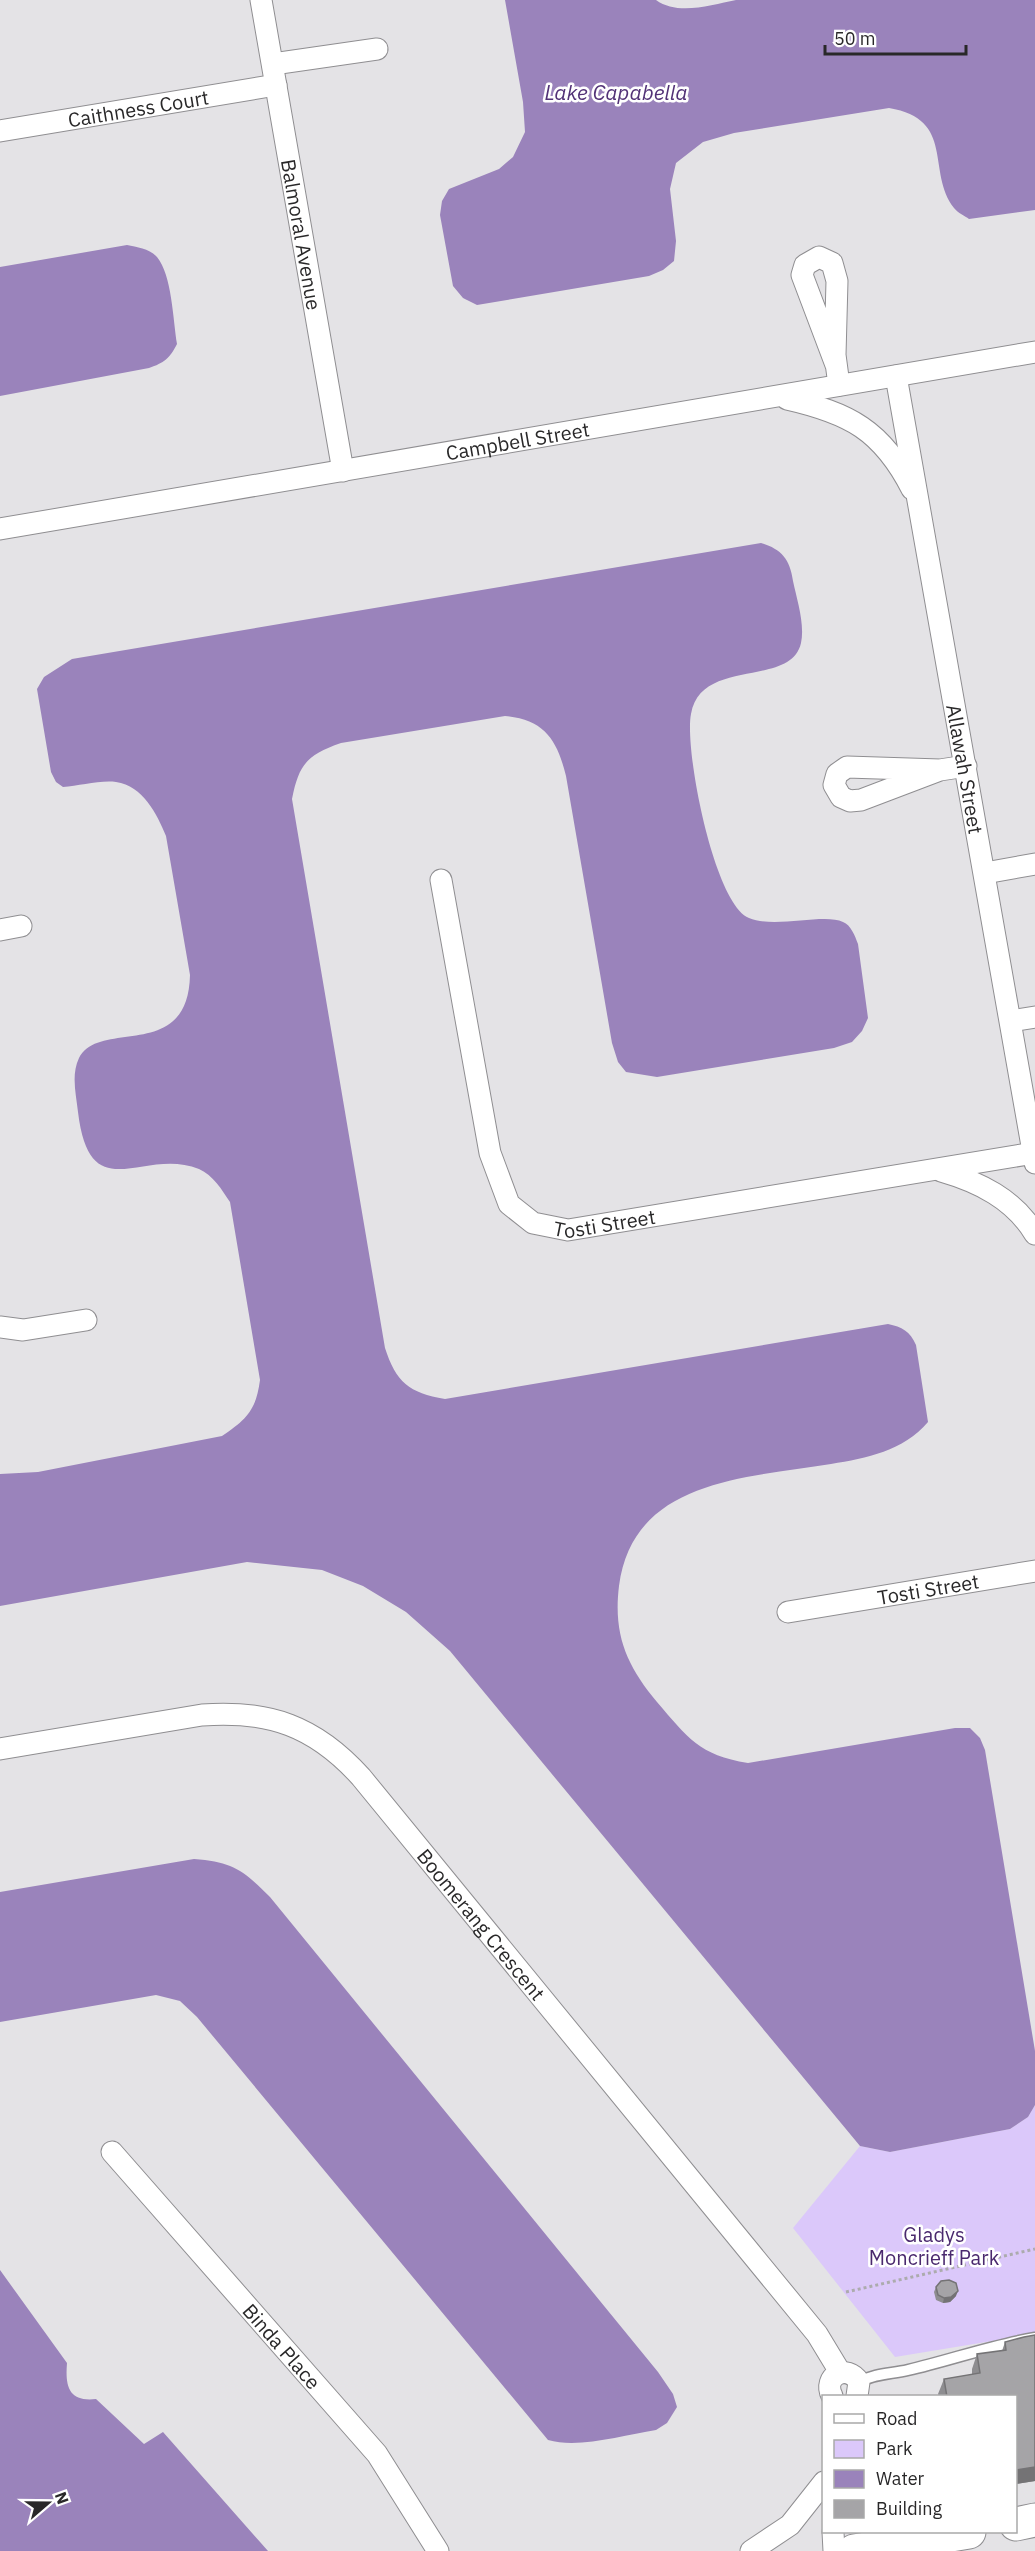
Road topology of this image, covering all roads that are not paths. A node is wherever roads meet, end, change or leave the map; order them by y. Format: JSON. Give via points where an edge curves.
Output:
{"nodes":[{"id":1,"x":261,"y":0,"type":"edge"},
{"id":2,"x":377,"y":49,"type":"dead end"},
{"id":3,"x":274,"y":74,"type":"junction"},
{"id":4,"x":0,"y":131,"type":"edge"},
{"id":5,"x":1035,"y":352,"type":"edge"},
{"id":6,"x":896,"y":376,"type":"junction"},
{"id":7,"x":777,"y":396,"type":"junction"},
{"id":8,"x":343,"y":471,"type":"junction"},
{"id":9,"x":919,"y":506,"type":"junction"},
{"id":10,"x":0,"y":528,"type":"edge"},
{"id":11,"x":966,"y":766,"type":"junction"},
{"id":12,"x":940,"y":770,"type":"dead end"},
{"id":13,"x":1035,"y":864,"type":"edge"},
{"id":14,"x":985,"y":873,"type":"junction"},
{"id":15,"x":441,"y":880,"type":"dead end"},
{"id":16,"x":1035,"y":1017,"type":"edge"},
{"id":17,"x":1011,"y":1021,"type":"junction"},
{"id":18,"x":1034,"y":1158,"type":"edge"},
{"id":19,"x":938,"y":1170,"type":"junction"},
{"id":20,"x":1035,"y":1234,"type":"edge"},
{"id":21,"x":86,"y":1320,"type":"dead end"},
{"id":22,"x":0,"y":1327,"type":"edge"},
{"id":23,"x":1035,"y":1559,"type":"edge"},
{"id":24,"x":1035,"y":1571,"type":"edge"},
{"id":25,"x":1009,"y":1576,"type":"junction"},
{"id":26,"x":1035,"y":1579,"type":"edge"},
{"id":27,"x":788,"y":1612,"type":"dead end"},
{"id":28,"x":0,"y":1749,"type":"edge"},
{"id":29,"x":112,"y":2152,"type":"dead end"},
{"id":30,"x":1035,"y":2338,"type":"edge"},
{"id":31,"x":840,"y":2372,"type":"junction"},
{"id":32,"x":858,"y":2392,"type":"edge"},
{"id":33,"x":831,"y":2395,"type":"edge"},
{"id":34,"x":822,"y":2485,"type":"edge"},
{"id":35,"x":1035,"y":2520,"type":"edge"},
{"id":36,"x":1017,"y":2524,"type":"edge"},
{"id":37,"x":833,"y":2533,"type":"edge"},
{"id":38,"x":855,"y":2533,"type":"edge"},
{"id":39,"x":954,"y":2533,"type":"edge"},
{"id":40,"x":910,"y":2536,"type":"edge"},
{"id":41,"x":438,"y":2551,"type":"edge"},
{"id":42,"x":751,"y":2551,"type":"edge"},
{"id":43,"x":834,"y":2551,"type":"edge"},
{"id":44,"x":854,"y":2551,"type":"edge"}],
"edges":[{"from":1,"to":3,"type":"street","name":"Balmoral Avenue"},
{"from":2,"to":3,"type":"street","name":"Caithness Court"},
{"from":3,"to":4,"type":"street","name":"Caithness Court"},
{"from":3,"to":8,"type":"street","name":"Balmoral Avenue"},
{"from":5,"to":6,"type":"street","name":"Campbell Street"},
{"from":6,"to":7,"type":"street","name":"Campbell Street","via":[[838,375]]},
{"from":6,"to":9,"type":"street","name":"Allawah Street"},
{"from":7,"to":8,"type":"street","name":"Campbell Street"},
{"from":7,"to":9,"type":"street","via":[[829,410],[862,427],[897,464]]},
{"from":8,"to":10,"type":"street","name":"Campbell Street"},
{"from":9,"to":11,"type":"street","name":"Allawah Street"},
{"from":11,"to":12,"type":"street"},
{"from":11,"to":14,"type":"street","name":"Allawah Street"},
{"from":13,"to":14,"type":"street"},
{"from":14,"to":17,"type":"street","name":"Allawah Street"},
{"from":15,"to":19,"type":"street","name":"Tosti Street","via":[[490,1153],[509,1204],[533,1223],[568,1230]]},
{"from":16,"to":17,"type":"street"},
{"from":17,"to":18,"type":"street","name":"Allawah Street"},
{"from":18,"to":19,"type":"street","name":"Tosti Street"},
{"from":19,"to":20,"type":"street","via":[[1003,1198]]},
{"from":21,"to":22,"type":"street","via":[[23,1330]]},
{"from":23,"to":25,"type":"street"},
{"from":24,"to":25,"type":"street","name":"Tosti Street"},
{"from":25,"to":26,"type":"street"},
{"from":25,"to":27,"type":"street","name":"Tosti Street"},
{"from":28,"to":31,"type":"street","name":"Boomerang Crescent","via":[[202,1714],[234,1713],[267,1717],[323,1742],[361,1777],[817,2334]]},
{"from":29,"to":41,"type":"street","name":"Binda Place","via":[[377,2454]]},
{"from":30,"to":32,"type":"lane","via":[[879,2374]]},
{"from":31,"to":32,"type":"street","via":[[849,2372]]},
{"from":31,"to":33,"type":"street","via":[[831,2380]]},
{"from":34,"to":42,"type":"street","via":[[790,2525]]},
{"from":35,"to":36,"type":"main road"},
{"from":37,"to":43,"type":"street"},
{"from":38,"to":44,"type":"street"},
{"from":39,"to":40,"type":"main road"},
{"from":40,"to":44,"type":"main road"}]}
